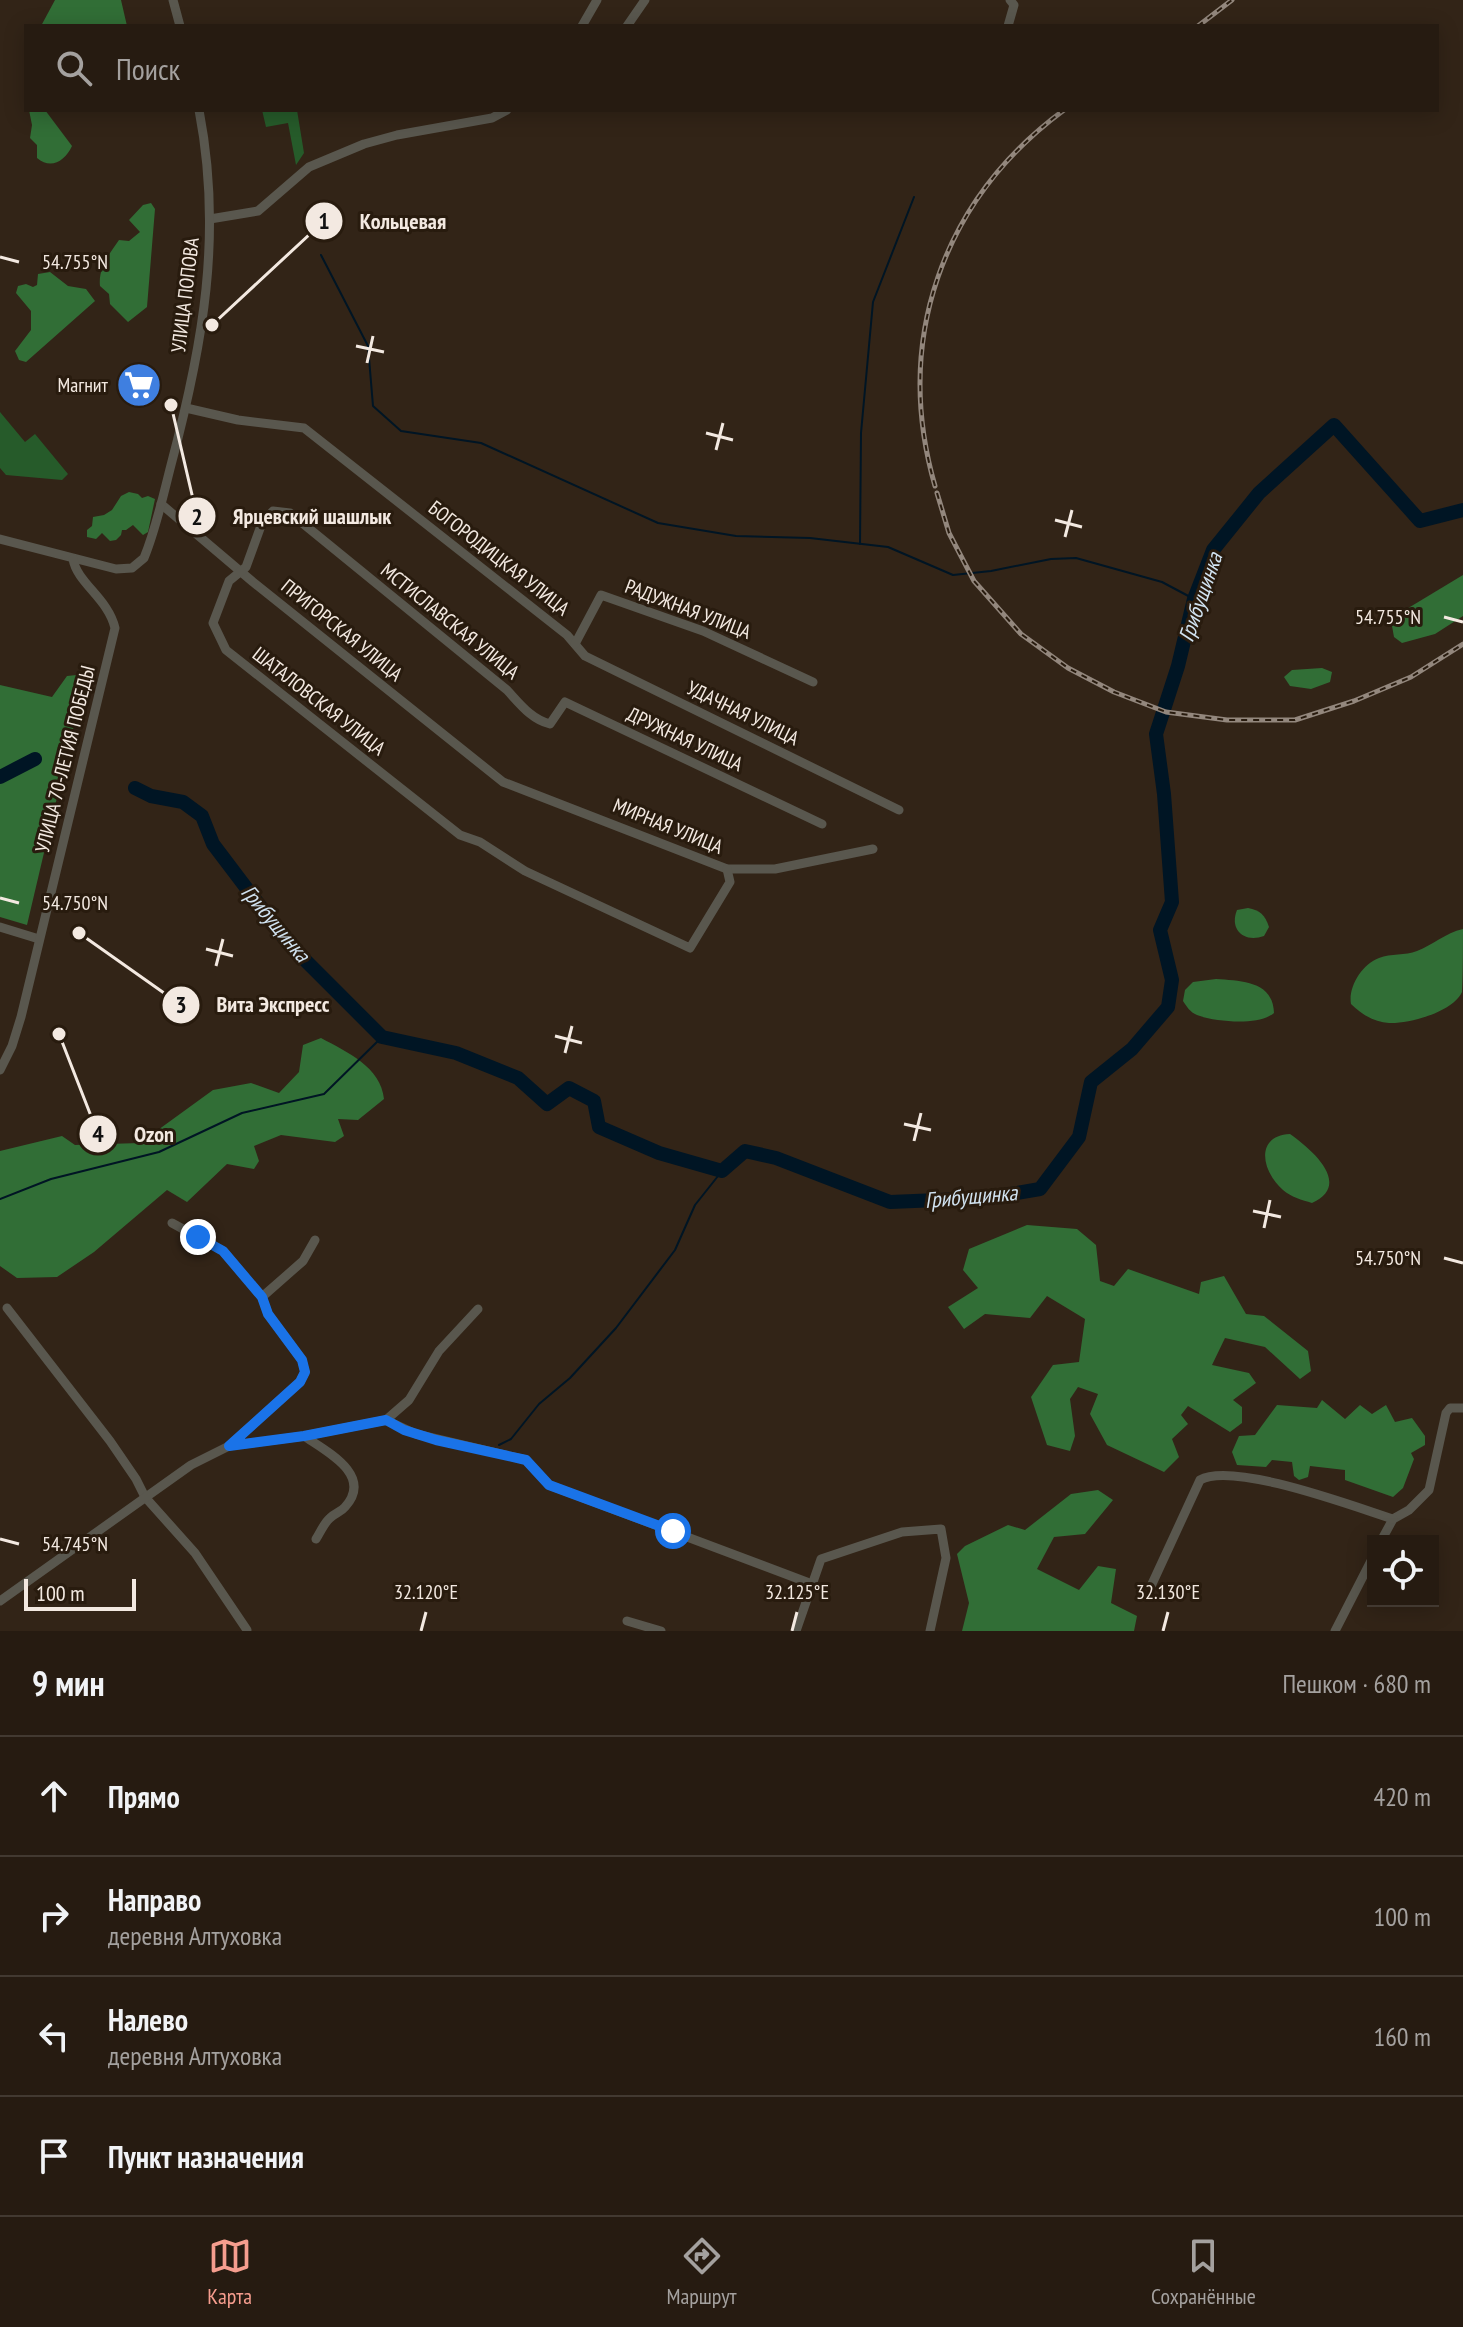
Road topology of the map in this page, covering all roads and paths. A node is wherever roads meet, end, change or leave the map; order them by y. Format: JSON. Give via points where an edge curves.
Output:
{"nodes":[{"id":1,"x":173,"y":0,"type":"edge"},
{"id":2,"x":597,"y":0,"type":"edge"},
{"id":3,"x":645,"y":0,"type":"edge"},
{"id":4,"x":1010,"y":0,"type":"edge"},
{"id":5,"x":179,"y":24,"type":"edge"},
{"id":6,"x":583,"y":24,"type":"edge"},
{"id":7,"x":628,"y":24,"type":"edge"},
{"id":8,"x":1009,"y":24,"type":"edge"},
{"id":9,"x":199,"y":112,"type":"edge"},
{"id":10,"x":503,"y":112,"type":"edge"},
{"id":11,"x":210,"y":219,"type":"junction"},
{"id":12,"x":186,"y":408,"type":"junction"},
{"id":13,"x":161,"y":504,"type":"junction"},
{"id":14,"x":0,"y":539,"type":"edge"},
{"id":15,"x":73,"y":559,"type":"junction"},
{"id":16,"x":239,"y":571,"type":"junction"},
{"id":17,"x":575,"y":644,"type":"junction"},
{"id":18,"x":813,"y":682,"type":"dead end"},
{"id":19,"x":542,"y":722,"type":"joint"},
{"id":20,"x":503,"y":782,"type":"joint"},
{"id":21,"x":899,"y":810,"type":"dead end"},
{"id":22,"x":822,"y":824,"type":"dead end"},
{"id":23,"x":873,"y":849,"type":"dead end"},
{"id":24,"x":727,"y":869,"type":"junction"},
{"id":25,"x":0,"y":927,"type":"edge"},
{"id":26,"x":39,"y":939,"type":"junction"},
{"id":27,"x":0,"y":1070,"type":"edge"},
{"id":28,"x":172,"y":1223,"type":"dead end"},
{"id":29,"x":315,"y":1240,"type":"dead end"},
{"id":30,"x":262,"y":1297,"type":"junction"},
{"id":31,"x":7,"y":1308,"type":"dead end"},
{"id":32,"x":478,"y":1309,"type":"dead end"},
{"id":33,"x":1463,"y":1408,"type":"edge"},
{"id":34,"x":386,"y":1420,"type":"junction"},
{"id":35,"x":304,"y":1436,"type":"junction"},
{"id":36,"x":229,"y":1446,"type":"junction"},
{"id":37,"x":145,"y":1497,"type":"junction"},
{"id":38,"x":1393,"y":1519,"type":"junction"},
{"id":39,"x":1384,"y":1535,"type":"edge"},
{"id":40,"x":316,"y":1539,"type":"dead end"},
{"id":41,"x":1367,"y":1569,"type":"edge"},
{"id":42,"x":812,"y":1584,"type":"junction"},
{"id":43,"x":1152,"y":1584,"type":"dead end"},
{"id":44,"x":0,"y":1601,"type":"edge"},
{"id":45,"x":627,"y":1621,"type":"dead end"},
{"id":46,"x":247,"y":1630,"type":"edge"},
{"id":47,"x":661,"y":1631,"type":"edge"},
{"id":48,"x":796,"y":1631,"type":"edge"},
{"id":49,"x":930,"y":1631,"type":"edge"},
{"id":50,"x":1335,"y":1631,"type":"edge"}],
"edges":[{"from":1,"to":5,"type":"street"},
{"from":2,"to":6,"type":"street"},
{"from":3,"to":7,"type":"street"},
{"from":4,"to":8,"type":"street","via":[[1014,5]]},
{"from":9,"to":11,"type":"street","name":"УЛИЦА ПОПОВА"},
{"from":10,"to":11,"type":"street","via":[[364,144],[309,167],[258,211]]},
{"from":11,"to":12,"type":"street","name":"УЛИЦА ПОПОВА","via":[[206,299]]},
{"from":12,"to":13,"type":"street","name":"УЛИЦА ПОПОВА"},
{"from":12,"to":17,"type":"street","name":"БОГОРОДИЦКАЯ УЛИЦА","via":[[304,428]]},
{"from":13,"to":15,"type":"street","name":"УЛИЦА ПОПОВА","via":[[144,558],[132,568]]},
{"from":13,"to":16,"type":"street","name":"ПРИГОРСКАЯ УЛИЦА"},
{"from":14,"to":15,"type":"street"},
{"from":15,"to":26,"type":"street","name":"УЛИЦА 70-ЛЕТИЯ ПОБЕДЫ","via":[[111,612],[115,628]]},
{"from":16,"to":19,"type":"street","name":"МСТИСЛАВСКАЯ УЛИЦА","via":[[246,567],[262,523],[273,511],[290,513]]},
{"from":16,"to":20,"type":"street","name":"ПРИГОРСКАЯ УЛИЦА"},
{"from":16,"to":24,"type":"street","name":"ШАТАЛОВСКАЯ УЛИЦА","via":[[229,581],[213,623],[226,650],[460,835],[690,948],[730,882]]},
{"from":17,"to":18,"type":"street","name":"РАДУЖНАЯ УЛИЦА","via":[[601,595],[703,631]]},
{"from":17,"to":21,"type":"street","name":"УДАЧНАЯ УЛИЦА","via":[[585,656]]},
{"from":19,"to":22,"type":"street","name":"ДРУЖНАЯ УЛИЦА","via":[[550,724],[565,702]]},
{"from":20,"to":24,"type":"street","name":"МИРНАЯ УЛИЦА"},
{"from":23,"to":24,"type":"street","name":"МИРНАЯ УЛИЦА","via":[[775,869]]},
{"from":25,"to":26,"type":"street"},
{"from":26,"to":27,"type":"street","name":"УЛИЦА 70-ЛЕТИЯ ПОБЕДЫ","via":[[21,1017]]},
{"from":28,"to":30,"type":"street","via":[[223,1251]]},
{"from":29,"to":30,"type":"street","via":[[303,1261]]},
{"from":30,"to":36,"type":"street","via":[[305,1372]]},
{"from":31,"to":37,"type":"street","via":[[110,1441]]},
{"from":32,"to":34,"type":"street","via":[[439,1351],[409,1400]]},
{"from":33,"to":38,"type":"street","via":[[1446,1413],[1429,1490]]},
{"from":34,"to":35,"type":"street"},
{"from":34,"to":42,"type":"street","via":[[430,1438],[526,1460],[549,1485]]},
{"from":35,"to":36,"type":"street"},
{"from":35,"to":40,"type":"street","via":[[348,1468],[354,1486],[350,1501],[329,1518]]},
{"from":36,"to":37,"type":"street"},
{"from":37,"to":44,"type":"street"},
{"from":37,"to":46,"type":"street","via":[[195,1553]]},
{"from":38,"to":39,"type":"street"},
{"from":38,"to":43,"type":"street","via":[[1301,1489],[1208,1475],[1200,1480]]},
{"from":41,"to":50,"type":"street"},
{"from":42,"to":48,"type":"street"},
{"from":42,"to":49,"type":"street","via":[[821,1559],[902,1532],[941,1529],[946,1558]]},
{"from":45,"to":47,"type":"street"}]}
